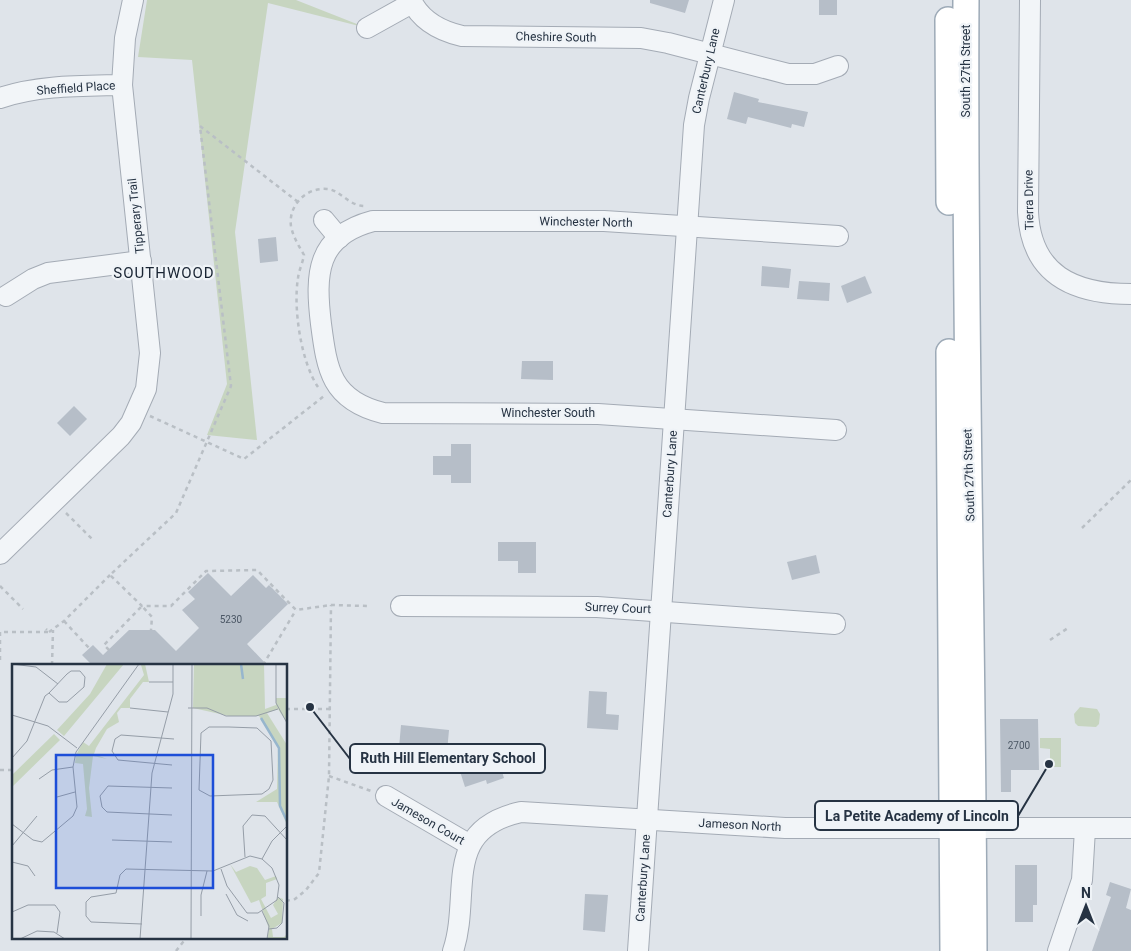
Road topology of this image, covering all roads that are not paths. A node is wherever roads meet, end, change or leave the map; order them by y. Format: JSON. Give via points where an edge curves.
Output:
{"nodes":[{"id":1,"x":133,"y":0,"type":"edge"},
{"id":2,"x":724,"y":0,"type":"edge"},
{"id":3,"x":949,"y":0,"type":"edge"},
{"id":4,"x":966,"y":0,"type":"edge"},
{"id":5,"x":1030,"y":0,"type":"edge"},
{"id":6,"x":412,"y":2,"type":"edge"},
{"id":7,"x":367,"y":28,"type":"dead end"},
{"id":8,"x":710,"y":54,"type":"junction"},
{"id":9,"x":838,"y":66,"type":"dead end"},
{"id":10,"x":122,"y":85,"type":"junction"},
{"id":11,"x":0,"y":98,"type":"edge"},
{"id":12,"x":324,"y":220,"type":"dead end"},
{"id":13,"x":687,"y":226,"type":"junction"},
{"id":14,"x":838,"y":236,"type":"dead end"},
{"id":15,"x":339,"y":238,"type":"junction"},
{"id":16,"x":141,"y":261,"type":"junction"},
{"id":17,"x":1131,"y":294,"type":"edge"},
{"id":18,"x":6,"y":296,"type":"dead end"},
{"id":19,"x":321,"y":320,"type":"joint"},
{"id":20,"x":674,"y":418,"type":"junction"},
{"id":21,"x":836,"y":430,"type":"dead end"},
{"id":22,"x":0,"y":554,"type":"edge"},
{"id":23,"x":401,"y":606,"type":"dead end"},
{"id":24,"x":661,"y":610,"type":"junction"},
{"id":25,"x":836,"y":624,"type":"dead end"},
{"id":26,"x":386,"y":796,"type":"road end"},
{"id":27,"x":647,"y":820,"type":"junction"},
{"id":28,"x":1131,"y":828,"type":"edge"},
{"id":29,"x":963,"y":829,"type":"junction"},
{"id":30,"x":1085,"y":829,"type":"junction"},
{"id":31,"x":470,"y":845,"type":"junction"},
{"id":32,"x":453,"y":951,"type":"edge"},
{"id":33,"x":638,"y":951,"type":"edge"},
{"id":34,"x":953,"y":951,"type":"edge"},
{"id":35,"x":974,"y":951,"type":"edge"},
{"id":36,"x":1058,"y":951,"type":"edge"}],
"edges":[{"from":1,"to":10,"type":"street","name":"Tipperary Trail","via":[[125,38]]},
{"from":2,"to":8,"type":"street","name":"Canterbury Lane"},
{"from":3,"to":29,"type":"main road","name":"South 27th Street"},
{"from":4,"to":29,"type":"main road","name":"South 27th Street","via":[[966,356],[971,550]]},
{"from":5,"to":17,"type":"street","name":"Tierra Drive","via":[[1028,212],[1033,245],[1050,269],[1078,287],[1101,293]]},
{"from":6,"to":7,"type":"street","name":"Cheshire South"},
{"from":6,"to":8,"type":"street","name":"Cheshire South","via":[[421,16],[434,26],[462,36],[641,38]]},
{"from":8,"to":9,"type":"street","name":"Cheshire South","via":[[788,74],[815,74]]},
{"from":8,"to":13,"type":"street","name":"Canterbury Lane","via":[[694,125]]},
{"from":10,"to":11,"type":"street","name":"Sheffield Place","via":[[68,86]]},
{"from":10,"to":16,"type":"street","name":"Tipperary Trail"},
{"from":12,"to":15,"type":"street"},
{"from":13,"to":14,"type":"street","name":"Winchester North"},
{"from":13,"to":15,"type":"street","name":"Winchester North","via":[[604,220],[384,220],[361,224]]},
{"from":13,"to":20,"type":"street","name":"Canterbury Lane"},
{"from":15,"to":19,"type":"street","name":"Winchester North","via":[[323,260],[318,277]]},
{"from":16,"to":18,"type":"street","via":[[48,273]]},
{"from":16,"to":22,"type":"street","name":"Tipperary Trail","via":[[150,353],[141,405],[121,436]]},
{"from":19,"to":20,"type":"street","name":"Winchester South","via":[[329,371],[336,385],[366,409],[382,413],[598,414]]},
{"from":20,"to":21,"type":"street","name":"Winchester South"},
{"from":20,"to":24,"type":"street","name":"Canterbury Lane"},
{"from":23,"to":24,"type":"street","name":"Surrey Court"},
{"from":24,"to":25,"type":"street","name":"Surrey Court"},
{"from":24,"to":27,"type":"street","name":"Canterbury Lane"},
{"from":26,"to":31,"type":"street","name":"Jameson Court"},
{"from":27,"to":29,"type":"street","name":"Jameson North","via":[[785,828]]},
{"from":27,"to":31,"type":"street","name":"Jameson North","via":[[521,812],[491,823]]},
{"from":27,"to":33,"type":"street","name":"Canterbury Lane"},
{"from":28,"to":30,"type":"street","name":"Jameson North"},
{"from":29,"to":30,"type":"street","name":"Jameson North"},
{"from":29,"to":34,"type":"main road","name":"South 27th Street"},
{"from":29,"to":35,"type":"main road","name":"South 27th Street"},
{"from":30,"to":36,"type":"street","via":[[1082,880]]},
{"from":31,"to":32,"type":"street","name":"Jameson North","via":[[462,869],[458,929]]}]}
